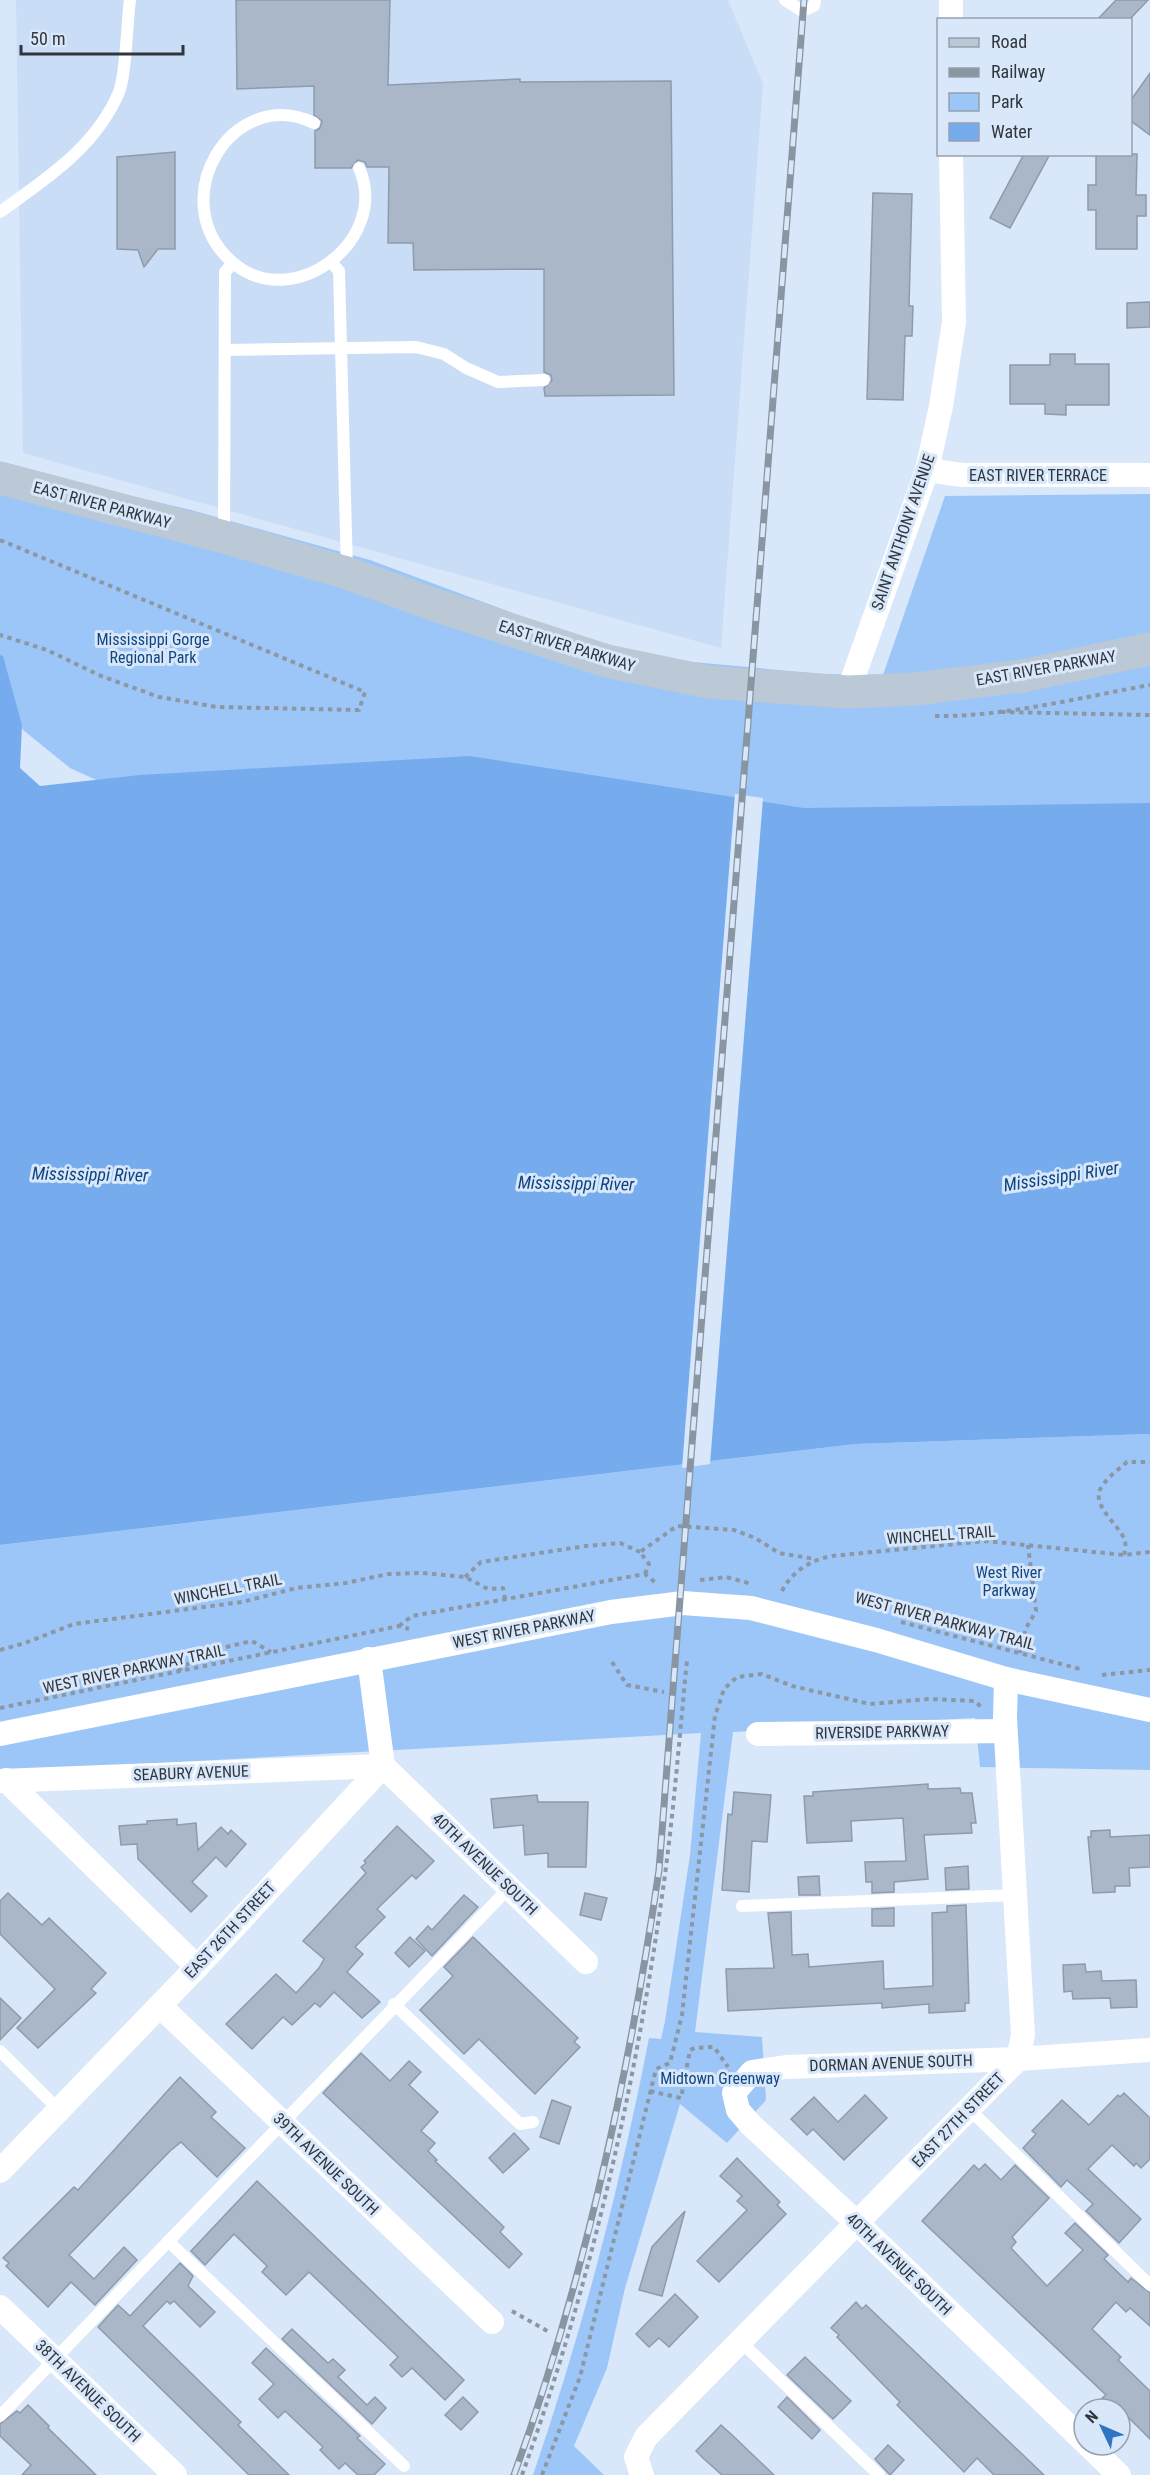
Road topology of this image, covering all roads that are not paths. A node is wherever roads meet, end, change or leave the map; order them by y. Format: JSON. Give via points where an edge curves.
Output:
{"nodes":[{"id":1,"x":130,"y":0,"type":"edge"},
{"id":2,"x":785,"y":0,"type":"edge"},
{"id":3,"x":814,"y":0,"type":"edge"},
{"id":4,"x":951,"y":0,"type":"edge"},
{"id":5,"x":951,"y":18,"type":"edge"},
{"id":6,"x":314,"y":123,"type":"dead end"},
{"id":7,"x":951,"y":156,"type":"edge"},
{"id":8,"x":359,"y":168,"type":"dead end"},
{"id":9,"x":0,"y":212,"type":"edge"},
{"id":10,"x":233,"y":263,"type":"junction"},
{"id":11,"x":332,"y":263,"type":"junction"},
{"id":12,"x":341,"y":348,"type":"junction"},
{"id":13,"x":225,"y":351,"type":"junction"},
{"id":14,"x":544,"y":380,"type":"dead end"},
{"id":15,"x":927,"y":470,"type":"junction"},
{"id":16,"x":1150,"y":475,"type":"edge"},
{"id":17,"x":0,"y":478,"type":"edge"},
{"id":18,"x":224,"y":537,"type":"junction"},
{"id":19,"x":347,"y":573,"type":"junction"},
{"id":20,"x":1150,"y":649,"type":"edge"},
{"id":21,"x":848,"y":692,"type":"junction"},
{"id":22,"x":369,"y":1659,"type":"junction"},
{"id":23,"x":1005,"y":1679,"type":"junction"},
{"id":24,"x":1150,"y":1710,"type":"edge"},
{"id":25,"x":1005,"y":1731,"type":"junction"},
{"id":26,"x":0,"y":1734,"type":"edge"},
{"id":27,"x":758,"y":1734,"type":"dead end"},
{"id":28,"x":383,"y":1766,"type":"junction"},
{"id":29,"x":3,"y":1780,"type":"edge"},
{"id":30,"x":509,"y":1888,"type":"junction"},
{"id":31,"x":1015,"y":1894,"type":"junction"},
{"id":32,"x":742,"y":1906,"type":"dead end"},
{"id":33,"x":586,"y":1962,"type":"dead end"},
{"id":34,"x":197,"y":1967,"type":"junction"},
{"id":35,"x":394,"y":2004,"type":"junction"},
{"id":36,"x":160,"y":2006,"type":"junction"},
{"id":37,"x":0,"y":2051,"type":"edge"},
{"id":38,"x":1148,"y":2052,"type":"edge"},
{"id":39,"x":1018,"y":2059,"type":"junction"},
{"id":40,"x":735,"y":2073,"type":"joint"},
{"id":41,"x":969,"y":2109,"type":"junction"},
{"id":42,"x":59,"y":2110,"type":"junction"},
{"id":43,"x":281,"y":2122,"type":"junction"},
{"id":44,"x":533,"y":2122,"type":"dead end"},
{"id":45,"x":0,"y":2171,"type":"edge"},
{"id":46,"x":857,"y":2223,"type":"junction"},
{"id":47,"x":168,"y":2241,"type":"junction"},
{"id":48,"x":1150,"y":2285,"type":"edge"},
{"id":49,"x":0,"y":2307,"type":"edge"},
{"id":50,"x":501,"y":2316,"type":"road end"},
{"id":51,"x":740,"y":2342,"type":"junction"},
{"id":52,"x":53,"y":2358,"type":"junction"},
{"id":53,"x":0,"y":2416,"type":"edge"},
{"id":54,"x":1072,"y":2429,"type":"edge"},
{"id":55,"x":1100,"y":2457,"type":"edge"},
{"id":56,"x":404,"y":2466,"type":"dead end"},
{"id":57,"x":639,"y":2466,"type":"edge"},
{"id":58,"x":175,"y":2475,"type":"edge"},
{"id":59,"x":879,"y":2475,"type":"edge"},
{"id":60,"x":1119,"y":2475,"type":"edge"}],
"edges":[{"from":1,"to":9,"type":"lane","via":[[120,91],[94,134],[66,165]]},
{"from":2,"to":3,"type":"lane","via":[[802,11],[814,6]]},
{"from":4,"to":5,"type":"street"},
{"from":6,"to":10,"type":"lane","via":[[271,117],[232,135],[217,151],[203,190],[204,210],[208,231]]},
{"from":7,"to":15,"type":"street","name":"SAINT ANTHONY AVENUE","via":[[954,322]]},
{"from":8,"to":11,"type":"lane","via":[[366,208],[347,247]]},
{"from":10,"to":11,"type":"lane","via":[[262,276],[295,279]]},
{"from":10,"to":13,"type":"lane","via":[[225,272]]},
{"from":11,"to":12,"type":"lane","via":[[339,271]]},
{"from":12,"to":13,"type":"lane"},
{"from":12,"to":14,"type":"lane","via":[[416,347],[444,354],[498,382]]},
{"from":12,"to":19,"type":"lane"},
{"from":13,"to":18,"type":"lane"},
{"from":15,"to":16,"type":"street","name":"EAST RIVER TERRACE","via":[[962,475]]},
{"from":15,"to":21,"type":"street","name":"SAINT ANTHONY AVENUE"},
{"from":17,"to":18,"type":"street","name":"EAST RIVER PARKWAY"},
{"from":18,"to":19,"type":"street","name":"EAST RIVER PARKWAY"},
{"from":19,"to":21,"type":"street","name":"EAST RIVER PARKWAY","via":[[607,661],[708,682]]},
{"from":20,"to":21,"type":"street","name":"EAST RIVER PARKWAY","via":[[1022,676],[915,689]]},
{"from":22,"to":23,"type":"street","name":"WEST RIVER PARKWAY","via":[[611,1611],[683,1603],[751,1608]]},
{"from":22,"to":26,"type":"street","name":"WEST RIVER PARKWAY"},
{"from":22,"to":28,"type":"street"},
{"from":23,"to":24,"type":"street","name":"WEST RIVER PARKWAY"},
{"from":23,"to":25,"type":"street","name":"EAST 27TH STREET"},
{"from":25,"to":27,"type":"street","name":"RIVERSIDE PARKWAY"},
{"from":25,"to":31,"type":"street","name":"EAST 27TH STREET"},
{"from":28,"to":29,"type":"street","name":"SEABURY AVENUE"},
{"from":28,"to":30,"type":"street","name":"40TH AVENUE SOUTH"},
{"from":28,"to":34,"type":"street","name":"EAST 26TH STREET"},
{"from":29,"to":34,"type":"street"},
{"from":30,"to":33,"type":"street","name":"40TH AVENUE SOUTH"},
{"from":30,"to":35,"type":"lane"},
{"from":31,"to":32,"type":"lane"},
{"from":31,"to":39,"type":"street","name":"EAST 27TH STREET","via":[[1023,2035]]},
{"from":34,"to":36,"type":"street","name":"EAST 26TH STREET"},
{"from":35,"to":43,"type":"lane"},
{"from":35,"to":44,"type":"lane","via":[[520,2124]]},
{"from":36,"to":42,"type":"street","name":"EAST 26TH STREET"},
{"from":36,"to":43,"type":"street","name":"39TH AVENUE SOUTH"},
{"from":37,"to":42,"type":"lane"},
{"from":38,"to":39,"type":"street","name":"DORMAN AVENUE SOUTH"},
{"from":39,"to":40,"type":"street","name":"DORMAN AVENUE SOUTH","via":[[786,2067]]},
{"from":39,"to":41,"type":"street","name":"EAST 27TH STREET"},
{"from":40,"to":46,"type":"street","name":"40TH AVENUE SOUTH","via":[[738,2110]]},
{"from":41,"to":46,"type":"street","name":"EAST 27TH STREET"},
{"from":41,"to":48,"type":"lane"},
{"from":42,"to":45,"type":"street","name":"EAST 26TH STREET"},
{"from":43,"to":47,"type":"lane"},
{"from":43,"to":50,"type":"street","name":"39TH AVENUE SOUTH"},
{"from":46,"to":51,"type":"street","name":"EAST 27TH STREET"},
{"from":46,"to":54,"type":"street","name":"40TH AVENUE SOUTH"},
{"from":47,"to":52,"type":"lane"},
{"from":47,"to":56,"type":"lane"},
{"from":49,"to":52,"type":"street","name":"38TH AVENUE SOUTH"},
{"from":51,"to":57,"type":"street","name":"EAST 27TH STREET","via":[[646,2437]]},
{"from":51,"to":59,"type":"lane"},
{"from":52,"to":53,"type":"lane"},
{"from":52,"to":58,"type":"street","name":"38TH AVENUE SOUTH"},
{"from":55,"to":60,"type":"street"}]}
